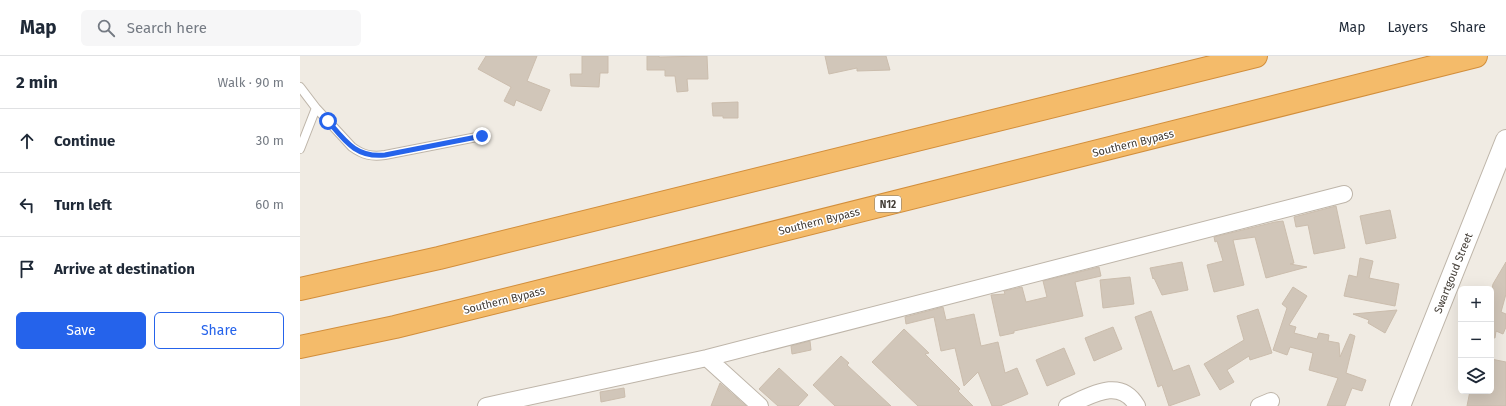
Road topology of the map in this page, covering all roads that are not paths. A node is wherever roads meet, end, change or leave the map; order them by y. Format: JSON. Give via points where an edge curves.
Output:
{"nodes":[{"id":1,"x":1256,"y":56,"type":"edge"},
{"id":2,"x":1476,"y":56,"type":"edge"},
{"id":3,"x":300,"y":87,"type":"edge"},
{"id":4,"x":316,"y":108,"type":"junction"},
{"id":5,"x":482,"y":136,"type":"dead end"},
{"id":6,"x":1506,"y":140,"type":"edge"},
{"id":7,"x":300,"y":149,"type":"edge"},
{"id":8,"x":1344,"y":194,"type":"dead end"},
{"id":9,"x":300,"y":289,"type":"edge"},
{"id":10,"x":300,"y":347,"type":"edge"},
{"id":11,"x":707,"y":358,"type":"junction"},
{"id":12,"x":486,"y":406,"type":"edge"},
{"id":13,"x":760,"y":406,"type":"edge"},
{"id":14,"x":1066,"y":406,"type":"edge"},
{"id":15,"x":1137,"y":406,"type":"edge"},
{"id":16,"x":1400,"y":406,"type":"edge"}],
"edges":[{"from":1,"to":9,"type":"highway","via":[[439,258]]},
{"from":2,"to":10,"type":"highway","name":"Southern Bypass","number":"N12","via":[[558,287],[395,327]]},
{"from":3,"to":4,"type":"lane"},
{"from":4,"to":5,"type":"lane","via":[[358,152],[369,156]]},
{"from":4,"to":7,"type":"lane"},
{"from":6,"to":16,"type":"street","name":"Swartgoud Street"},
{"from":8,"to":11,"type":"street"},
{"from":11,"to":12,"type":"street"},
{"from":11,"to":13,"type":"street"},
{"from":14,"to":15,"type":"street","via":[[1097,392],[1120,390],[1128,394]]}]}
